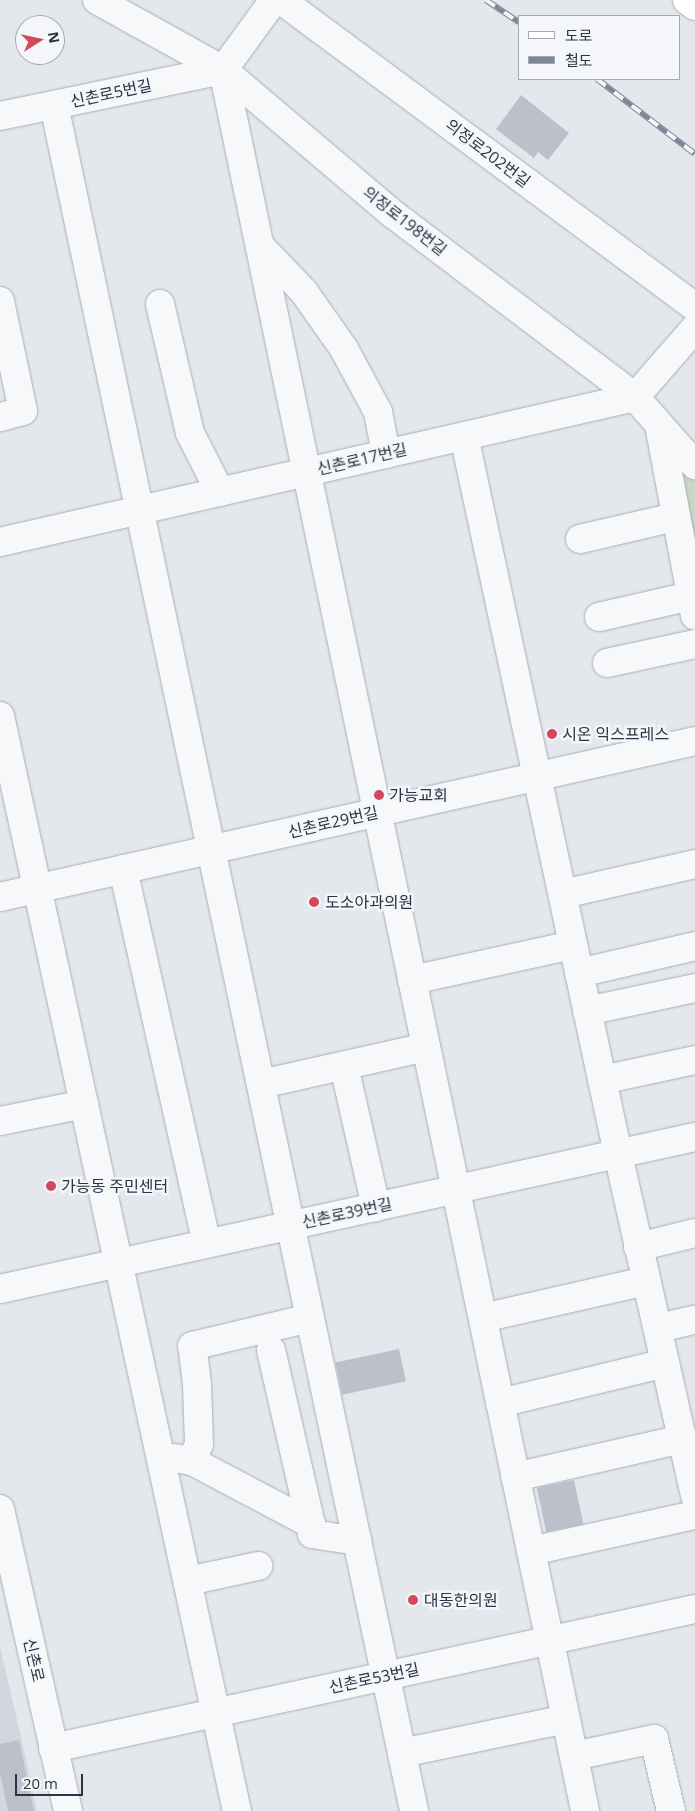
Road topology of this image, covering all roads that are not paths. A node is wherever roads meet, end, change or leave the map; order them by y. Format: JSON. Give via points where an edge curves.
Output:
{"nodes":[{"id":1,"x":97,"y":0,"type":"edge"},
{"id":2,"x":274,"y":0,"type":"edge"},
{"id":3,"x":281,"y":0,"type":"edge"},
{"id":4,"x":686,"y":0,"type":"edge"},
{"id":5,"x":695,"y":6,"type":"edge"},
{"id":6,"x":223,"y":70,"type":"junction"},
{"id":7,"x":54,"y":105,"type":"junction"},
{"id":8,"x":0,"y":116,"type":"edge"},
{"id":9,"x":260,"y":246,"type":"junction"},
{"id":10,"x":0,"y":301,"type":"edge"},
{"id":11,"x":160,"y":304,"type":"dead end"},
{"id":12,"x":695,"y":307,"type":"edge"},
{"id":13,"x":695,"y":328,"type":"edge"},
{"id":14,"x":635,"y":397,"type":"junction"},
{"id":15,"x":0,"y":417,"type":"edge"},
{"id":16,"x":659,"y":425,"type":"junction"},
{"id":17,"x":464,"y":436,"type":"junction"},
{"id":18,"x":386,"y":454,"type":"junction"},
{"id":19,"x":695,"y":465,"type":"edge"},
{"id":20,"x":306,"y":472,"type":"junction"},
{"id":21,"x":220,"y":492,"type":"junction"},
{"id":22,"x":139,"y":510,"type":"junction"},
{"id":23,"x":675,"y":517,"type":"junction"},
{"id":24,"x":580,"y":538,"type":"dead end"},
{"id":25,"x":0,"y":542,"type":"edge"},
{"id":26,"x":693,"y":606,"type":"edge"},
{"id":27,"x":599,"y":617,"type":"dead end"},
{"id":28,"x":695,"y":644,"type":"edge"},
{"id":29,"x":606,"y":663,"type":"dead end"},
{"id":30,"x":0,"y":716,"type":"edge"},
{"id":31,"x":695,"y":741,"type":"edge"},
{"id":32,"x":538,"y":776,"type":"junction"},
{"id":33,"x":377,"y":812,"type":"junction"},
{"id":34,"x":211,"y":850,"type":"junction"},
{"id":35,"x":695,"y":864,"type":"edge"},
{"id":36,"x":123,"y":869,"type":"junction"},
{"id":37,"x":38,"y":889,"type":"junction"},
{"id":38,"x":563,"y":894,"type":"junction"},
{"id":39,"x":0,"y":897,"type":"edge"},
{"id":40,"x":573,"y":945,"type":"junction"},
{"id":41,"x":695,"y":946,"type":"edge"},
{"id":42,"x":579,"y":972,"type":"junction"},
{"id":43,"x":412,"y":980,"type":"junction"},
{"id":44,"x":695,"y":988,"type":"edge"},
{"id":45,"x":588,"y":1011,"type":"junction"},
{"id":46,"x":426,"y":1047,"type":"junction"},
{"id":47,"x":695,"y":1060,"type":"edge"},
{"id":48,"x":344,"y":1066,"type":"junction"},
{"id":49,"x":602,"y":1080,"type":"junction"},
{"id":50,"x":260,"y":1084,"type":"junction"},
{"id":51,"x":84,"y":1104,"type":"junction"},
{"id":52,"x":0,"y":1122,"type":"edge"},
{"id":53,"x":695,"y":1137,"type":"edge"},
{"id":54,"x":618,"y":1154,"type":"junction"},
{"id":55,"x":456,"y":1190,"type":"junction"},
{"id":56,"x":376,"y":1207,"type":"junction"},
{"id":57,"x":290,"y":1226,"type":"junction"},
{"id":58,"x":695,"y":1233,"type":"edge"},
{"id":59,"x":207,"y":1244,"type":"junction"},
{"id":60,"x":638,"y":1246,"type":"junction"},
{"id":61,"x":119,"y":1264,"type":"junction"},
{"id":62,"x":646,"y":1280,"type":"junction"},
{"id":63,"x":0,"y":1289,"type":"edge"},
{"id":64,"x":310,"y":1318,"type":"junction"},
{"id":65,"x":482,"y":1318,"type":"junction"},
{"id":66,"x":695,"y":1320,"type":"edge"},
{"id":67,"x":659,"y":1328,"type":"junction"},
{"id":68,"x":271,"y":1350,"type":"dead end"},
{"id":69,"x":665,"y":1363,"type":"junction"},
{"id":70,"x":500,"y":1403,"type":"junction"},
{"id":71,"x":688,"y":1450,"type":"edge"},
{"id":72,"x":160,"y":1455,"type":"junction"},
{"id":73,"x":192,"y":1461,"type":"junction"},
{"id":74,"x":515,"y":1477,"type":"junction"},
{"id":75,"x":695,"y":1495,"type":"edge"},
{"id":76,"x":0,"y":1509,"type":"edge"},
{"id":77,"x":695,"y":1515,"type":"edge"},
{"id":78,"x":311,"y":1524,"type":"junction"},
{"id":79,"x":357,"y":1541,"type":"junction"},
{"id":80,"x":531,"y":1551,"type":"junction"},
{"id":81,"x":258,"y":1566,"type":"dead end"},
{"id":82,"x":188,"y":1581,"type":"junction"},
{"id":83,"x":695,"y":1609,"type":"edge"},
{"id":84,"x":550,"y":1640,"type":"junction"},
{"id":85,"x":386,"y":1676,"type":"junction"},
{"id":86,"x":216,"y":1712,"type":"junction"},
{"id":87,"x":566,"y":1719,"type":"junction"},
{"id":88,"x":53,"y":1748,"type":"junction"},
{"id":89,"x":402,"y":1753,"type":"junction"},
{"id":90,"x":574,"y":1756,"type":"junction"},
{"id":91,"x":68,"y":1811,"type":"edge"},
{"id":92,"x":238,"y":1811,"type":"edge"},
{"id":93,"x":414,"y":1811,"type":"edge"},
{"id":94,"x":585,"y":1811,"type":"edge"},
{"id":95,"x":670,"y":1811,"type":"edge"}],
"edges":[{"from":1,"to":6,"type":"street","name":"의정로198번길"},
{"from":2,"to":6,"type":"street"},
{"from":3,"to":12,"type":"street","name":"의정로202번길"},
{"from":4,"to":5,"type":"main road"},
{"from":6,"to":7,"type":"street","name":"신촌로5번길"},
{"from":6,"to":9,"type":"street"},
{"from":6,"to":14,"type":"street","name":"의정로198번길","via":[[393,214]]},
{"from":7,"to":8,"type":"street","name":"신촌로5번길"},
{"from":7,"to":22,"type":"street"},
{"from":9,"to":18,"type":"street","via":[[304,292],[344,348],[378,412]]},
{"from":9,"to":20,"type":"street"},
{"from":10,"to":15,"type":"street","via":[[23,411]]},
{"from":11,"to":21,"type":"street","via":[[190,433]]},
{"from":13,"to":14,"type":"street"},
{"from":14,"to":16,"type":"street","name":"의정로198번길"},
{"from":14,"to":17,"type":"street","name":"신촌로17번길"},
{"from":16,"to":19,"type":"street","name":"의정로198번길"},
{"from":16,"to":23,"type":"street"},
{"from":17,"to":18,"type":"street","name":"신촌로17번길"},
{"from":17,"to":32,"type":"street"},
{"from":18,"to":20,"type":"street","name":"신촌로17번길"},
{"from":20,"to":21,"type":"street","name":"신촌로17번길"},
{"from":20,"to":33,"type":"street"},
{"from":21,"to":22,"type":"street","name":"신촌로17번길"},
{"from":22,"to":25,"type":"street","name":"신촌로17번길"},
{"from":22,"to":34,"type":"street"},
{"from":23,"to":24,"type":"street"},
{"from":23,"to":26,"type":"street"},
{"from":26,"to":27,"type":"street"},
{"from":28,"to":29,"type":"street"},
{"from":30,"to":37,"type":"street"},
{"from":31,"to":32,"type":"street","name":"신촌로29번길"},
{"from":32,"to":33,"type":"street","name":"신촌로29번길"},
{"from":32,"to":38,"type":"street"},
{"from":33,"to":34,"type":"street","name":"신촌로29번길"},
{"from":33,"to":43,"type":"street"},
{"from":34,"to":36,"type":"street","name":"신촌로29번길"},
{"from":34,"to":50,"type":"street"},
{"from":35,"to":38,"type":"street"},
{"from":36,"to":37,"type":"street","name":"신촌로29번길"},
{"from":36,"to":59,"type":"street"},
{"from":37,"to":39,"type":"street","name":"신촌로29번길"},
{"from":37,"to":51,"type":"street"},
{"from":38,"to":40,"type":"street"},
{"from":40,"to":42,"type":"street"},
{"from":40,"to":43,"type":"street"},
{"from":41,"to":42,"type":"street"},
{"from":42,"to":45,"type":"street"},
{"from":43,"to":46,"type":"street"},
{"from":44,"to":45,"type":"street"},
{"from":45,"to":49,"type":"street"},
{"from":46,"to":48,"type":"street"},
{"from":46,"to":55,"type":"street"},
{"from":47,"to":49,"type":"street"},
{"from":48,"to":50,"type":"street"},
{"from":48,"to":56,"type":"street"},
{"from":49,"to":54,"type":"street"},
{"from":50,"to":57,"type":"street"},
{"from":51,"to":52,"type":"street"},
{"from":51,"to":61,"type":"street"},
{"from":53,"to":54,"type":"street","name":"신촌로39번길"},
{"from":54,"to":55,"type":"street","name":"신촌로39번길"},
{"from":54,"to":60,"type":"street"},
{"from":55,"to":56,"type":"street","name":"신촌로39번길"},
{"from":55,"to":65,"type":"street"},
{"from":56,"to":57,"type":"street","name":"신촌로39번길"},
{"from":57,"to":59,"type":"street","name":"신촌로39번길"},
{"from":57,"to":64,"type":"street"},
{"from":58,"to":60,"type":"street"},
{"from":59,"to":61,"type":"street","name":"신촌로39번길"},
{"from":60,"to":62,"type":"street"},
{"from":61,"to":63,"type":"street","name":"신촌로39번길"},
{"from":61,"to":72,"type":"street"},
{"from":62,"to":65,"type":"street"},
{"from":62,"to":67,"type":"street"},
{"from":64,"to":73,"type":"street","via":[[192,1346],[199,1444]]},
{"from":64,"to":79,"type":"street"},
{"from":65,"to":70,"type":"street"},
{"from":66,"to":67,"type":"street"},
{"from":67,"to":69,"type":"street"},
{"from":68,"to":78,"type":"street"},
{"from":69,"to":70,"type":"street"},
{"from":69,"to":71,"type":"street"},
{"from":70,"to":74,"type":"street"},
{"from":71,"to":74,"type":"street"},
{"from":71,"to":75,"type":"street"},
{"from":72,"to":73,"type":"street"},
{"from":72,"to":82,"type":"street"},
{"from":73,"to":78,"type":"street"},
{"from":74,"to":80,"type":"street"},
{"from":76,"to":88,"type":"street","name":"신촌로"},
{"from":77,"to":80,"type":"street"},
{"from":78,"to":79,"type":"street","via":[[312,1534]]},
{"from":79,"to":85,"type":"street"},
{"from":80,"to":84,"type":"street"},
{"from":81,"to":82,"type":"street"},
{"from":82,"to":86,"type":"street"},
{"from":83,"to":84,"type":"street","name":"신촌로53번길"},
{"from":84,"to":85,"type":"street","name":"신촌로53번길"},
{"from":84,"to":87,"type":"street"},
{"from":85,"to":86,"type":"street","name":"신촌로53번길"},
{"from":85,"to":89,"type":"street"},
{"from":86,"to":88,"type":"street","name":"신촌로53번길"},
{"from":86,"to":92,"type":"street"},
{"from":87,"to":89,"type":"street"},
{"from":87,"to":90,"type":"street"},
{"from":88,"to":91,"type":"street","name":"신촌로"},
{"from":89,"to":93,"type":"street"},
{"from":90,"to":94,"type":"street"},
{"from":90,"to":95,"type":"street","via":[[654,1739]]}]}
